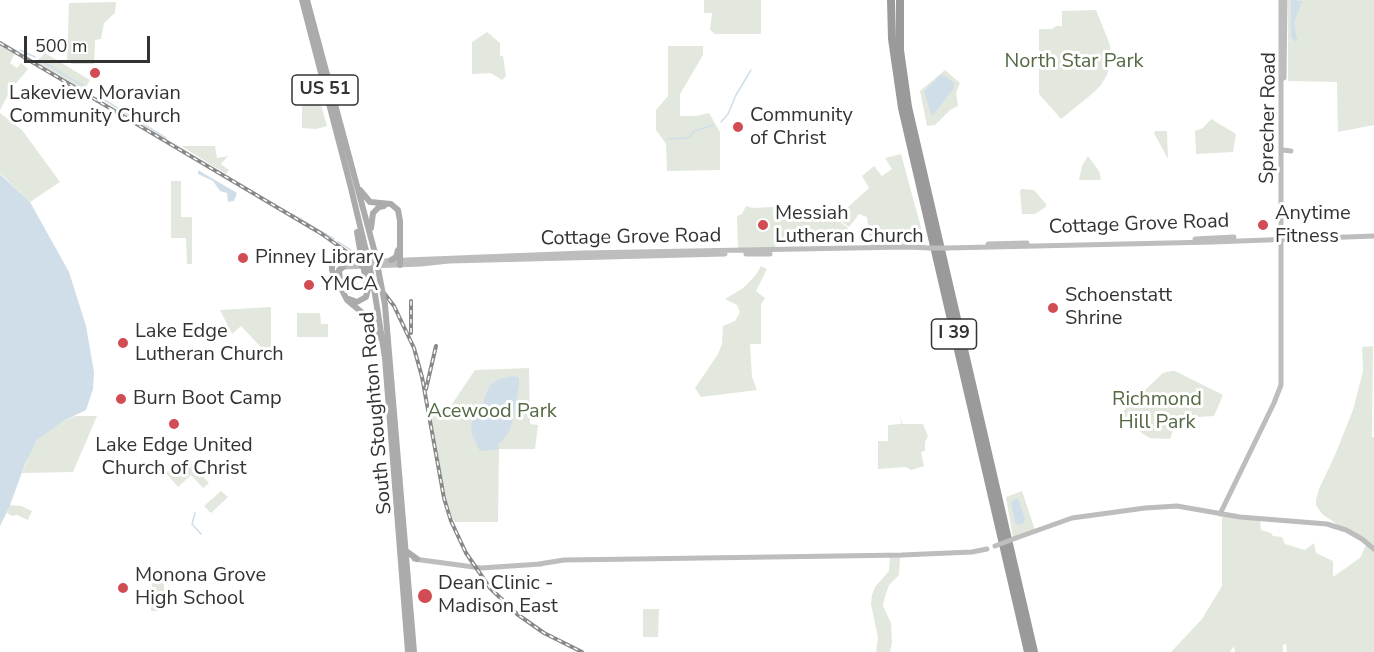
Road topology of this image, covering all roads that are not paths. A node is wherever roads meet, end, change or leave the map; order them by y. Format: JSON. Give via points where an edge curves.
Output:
{"nodes":[{"id":1,"x":302,"y":0,"type":"edge"},
{"id":2,"x":307,"y":0,"type":"edge"},
{"id":3,"x":891,"y":0,"type":"edge"},
{"id":4,"x":900,"y":0,"type":"edge"},
{"id":5,"x":1283,"y":0,"type":"edge"},
{"id":6,"x":307,"y":12,"type":"junction"},
{"id":7,"x":342,"y":130,"type":"junction"},
{"id":8,"x":1284,"y":150,"type":"junction"},
{"id":9,"x":1291,"y":151,"type":"dead end"},
{"id":10,"x":1374,"y":236,"type":"edge"},
{"id":11,"x":1282,"y":237,"type":"junction"},
{"id":12,"x":372,"y":243,"type":"junction"},
{"id":13,"x":398,"y":247,"type":"junction"},
{"id":14,"x":364,"y":253,"type":"junction"},
{"id":15,"x":391,"y":260,"type":"junction"},
{"id":16,"x":400,"y":261,"type":"junction"},
{"id":17,"x":332,"y":263,"type":"junction"},
{"id":18,"x":343,"y":267,"type":"joint"},
{"id":19,"x":341,"y":283,"type":"junction"},
{"id":20,"x":385,"y":358,"type":"junction"},
{"id":21,"x":1220,"y":514,"type":"junction"},
{"id":22,"x":1374,"y":549,"type":"edge"},
{"id":23,"x":404,"y":559,"type":"junction"},
{"id":24,"x":408,"y":652,"type":"edge"},
{"id":25,"x":414,"y":652,"type":"edge"},
{"id":26,"x":1028,"y":652,"type":"edge"},
{"id":27,"x":1034,"y":652,"type":"edge"}],
"edges":[{"from":1,"to":6,"type":"main road","name":"South Stoughton Road","number":"US 51"},
{"from":2,"to":6,"type":"main road","name":"South Stoughton Road","number":"US 51"},
{"from":3,"to":26,"type":"highway","number":"I 39","via":[[899,90]]},
{"from":4,"to":27,"type":"highway","number":"I 39","via":[[900,50],[908,107]]},
{"from":5,"to":8,"type":"main road","name":"Sprecher Road"},
{"from":5,"to":11,"type":"main road","name":"Sprecher Road"},
{"from":6,"to":7,"type":"main road","name":"South Stoughton Road","number":"US 51"},
{"from":6,"to":14,"type":"main road","name":"South Stoughton Road","number":"US 51"},
{"from":7,"to":12,"type":"main road","name":"South Stoughton Road","number":"US 51"},
{"from":7,"to":16,"type":"main road","via":[[363,194],[373,203],[392,205],[399,212]]},
{"from":8,"to":9,"type":"main road"},
{"from":8,"to":11,"type":"main road","name":"Sprecher Road"},
{"from":10,"to":11,"type":"main road","name":"Cottage Grove Road"},
{"from":11,"to":16,"type":"main road","name":"Cottage Grove Road","bridge":true,"via":[[951,248],[583,253]]},
{"from":11,"to":21,"type":"main road","name":"Sprecher Road","via":[[1281,385]]},
{"from":12,"to":13,"type":"main road","via":[[374,213],[387,206],[394,208],[397,215]]},
{"from":12,"to":23,"type":"main road","name":"South Stoughton Road","number":"US 51","bridge":true,"via":[[385,305]]},
{"from":13,"to":15,"type":"main road"},
{"from":13,"to":16,"type":"main road"},
{"from":14,"to":19,"type":"main road","bridge":true,"via":[[368,291],[364,298],[349,299]]},
{"from":14,"to":20,"type":"main road","name":"South Stoughton Road","number":"US 51","bridge":true},
{"from":15,"to":16,"type":"main road","name":"Cottage Grove Road"},
{"from":15,"to":17,"type":"main road","name":"Cottage Grove Road"},
{"from":16,"to":18,"type":"main road","name":"Cottage Grove Road"},
{"from":17,"to":19,"type":"main road"},
{"from":17,"to":20,"type":"main road","via":[[346,300],[377,328]]},
{"from":18,"to":19,"type":"main road","via":[[338,272]]},
{"from":20,"to":23,"type":"main road","name":"South Stoughton Road","number":"US 51"},
{"from":21,"to":22,"type":"main road","via":[[1327,524],[1346,530]]},
{"from":21,"to":23,"type":"main road","bridge":true,"via":[[1177,506],[1072,518],[967,554],[582,561],[481,568]]},
{"from":23,"to":24,"type":"main road","name":"South Stoughton Road","number":"US 51"},
{"from":23,"to":25,"type":"main road"}]}
